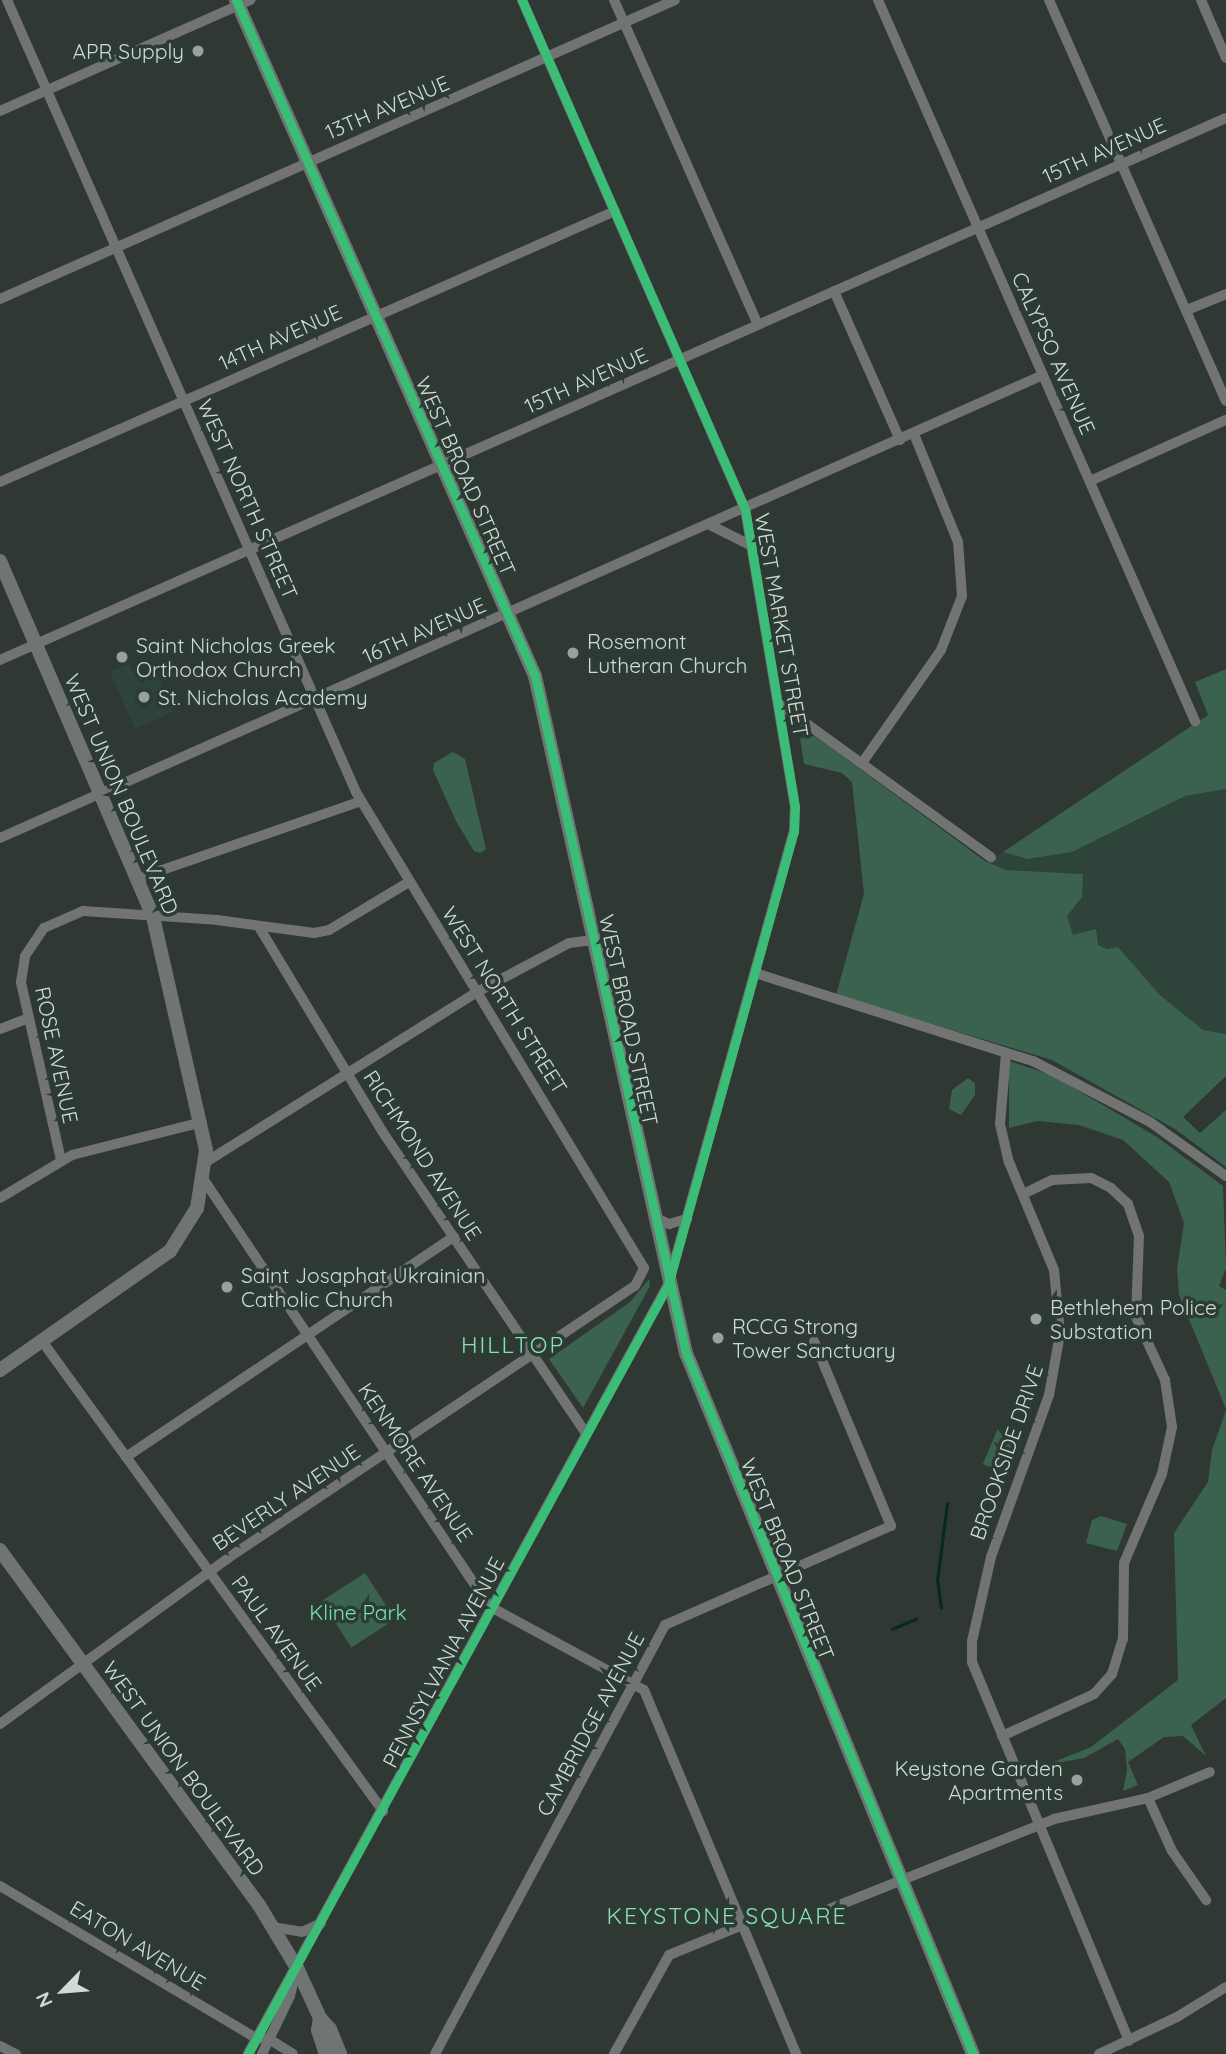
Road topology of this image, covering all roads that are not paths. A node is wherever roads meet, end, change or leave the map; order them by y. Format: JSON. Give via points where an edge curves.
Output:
{"nodes":[{"id":1,"x":7,"y":0,"type":"edge"},
{"id":2,"x":522,"y":0,"type":"edge"},
{"id":3,"x":614,"y":0,"type":"edge"},
{"id":4,"x":674,"y":0,"type":"edge"},
{"id":5,"x":878,"y":0,"type":"edge"},
{"id":6,"x":1049,"y":0,"type":"edge"},
{"id":7,"x":1201,"y":0,"type":"edge"},
{"id":8,"x":242,"y":2,"type":"edge"},
{"id":9,"x":624,"y":23,"type":"junction"},
{"id":10,"x":547,"y":58,"type":"junction"},
{"id":11,"x":1226,"y":58,"type":"edge"},
{"id":12,"x":47,"y":90,"type":"junction"},
{"id":13,"x":0,"y":111,"type":"edge"},
{"id":14,"x":1226,"y":118,"type":"edge"},
{"id":15,"x":308,"y":162,"type":"junction"},
{"id":16,"x":1121,"y":164,"type":"junction"},
{"id":17,"x":615,"y":211,"type":"junction"},
{"id":18,"x":978,"y":227,"type":"junction"},
{"id":19,"x":116,"y":247,"type":"junction"},
{"id":20,"x":834,"y":291,"type":"junction"},
{"id":21,"x":1226,"y":294,"type":"edge"},
{"id":22,"x":0,"y":299,"type":"edge"},
{"id":23,"x":1187,"y":310,"type":"junction"},
{"id":24,"x":376,"y":316,"type":"junction"},
{"id":25,"x":758,"y":325,"type":"junction"},
{"id":26,"x":680,"y":360,"type":"junction"},
{"id":27,"x":1043,"y":375,"type":"junction"},
{"id":28,"x":184,"y":400,"type":"junction"},
{"id":29,"x":1226,"y":401,"type":"edge"},
{"id":30,"x":1226,"y":420,"type":"edge"},
{"id":31,"x":914,"y":434,"type":"junction"},
{"id":32,"x":900,"y":440,"type":"junction"},
{"id":33,"x":442,"y":466,"type":"junction"},
{"id":34,"x":1090,"y":481,"type":"junction"},
{"id":35,"x":0,"y":482,"type":"edge"},
{"id":36,"x":746,"y":509,"type":"junction"},
{"id":37,"x":710,"y":525,"type":"junction"},
{"id":38,"x":752,"y":545,"type":"junction"},
{"id":39,"x":248,"y":550,"type":"junction"},
{"id":40,"x":0,"y":561,"type":"edge"},
{"id":41,"x":508,"y":614,"type":"junction"},
{"id":42,"x":36,"y":644,"type":"junction"},
{"id":43,"x":0,"y":660,"type":"edge"},
{"id":44,"x":315,"y":699,"type":"junction"},
{"id":45,"x":778,"y":703,"type":"junction"},
{"id":46,"x":1195,"y":721,"type":"dead end"},
{"id":47,"x":862,"y":763,"type":"junction"},
{"id":48,"x":103,"y":794,"type":"junction"},
{"id":49,"x":361,"y":801,"type":"junction"},
{"id":50,"x":0,"y":838,"type":"edge"},
{"id":51,"x":991,"y":857,"type":"dead end"},
{"id":52,"x":139,"y":878,"type":"junction"},
{"id":53,"x":409,"y":882,"type":"junction"},
{"id":54,"x":153,"y":917,"type":"junction"},
{"id":55,"x":259,"y":927,"type":"junction"},
{"id":56,"x":594,"y":940,"type":"junction"},
{"id":57,"x":755,"y":973,"type":"junction"},
{"id":58,"x":477,"y":992,"type":"junction"},
{"id":59,"x":27,"y":1018,"type":"junction"},
{"id":60,"x":0,"y":1029,"type":"edge"},
{"id":61,"x":1006,"y":1053,"type":"junction"},
{"id":62,"x":346,"y":1071,"type":"junction"},
{"id":63,"x":202,"y":1122,"type":"junction"},
{"id":64,"x":61,"y":1160,"type":"junction"},
{"id":65,"x":206,"y":1162,"type":"junction"},
{"id":66,"x":1226,"y":1176,"type":"edge"},
{"id":67,"x":204,"y":1180,"type":"junction"},
{"id":68,"x":1023,"y":1194,"type":"junction"},
{"id":69,"x":0,"y":1198,"type":"edge"},
{"id":70,"x":654,"y":1217,"type":"junction"},
{"id":71,"x":687,"y":1219,"type":"junction"},
{"id":72,"x":454,"y":1237,"type":"junction"},
{"id":73,"x":668,"y":1285,"type":"junction"},
{"id":74,"x":635,"y":1286,"type":"joint"},
{"id":75,"x":307,"y":1334,"type":"junction"},
{"id":76,"x":42,"y":1341,"type":"junction"},
{"id":77,"x":814,"y":1341,"type":"dead end"},
{"id":78,"x":533,"y":1355,"type":"junction"},
{"id":79,"x":0,"y":1370,"type":"edge"},
{"id":80,"x":586,"y":1433,"type":"junction"},
{"id":81,"x":385,"y":1451,"type":"junction"},
{"id":82,"x":126,"y":1457,"type":"junction"},
{"id":83,"x":0,"y":1550,"type":"edge"},
{"id":84,"x":210,"y":1572,"type":"junction"},
{"id":85,"x":777,"y":1576,"type":"junction"},
{"id":86,"x":492,"y":1608,"type":"junction"},
{"id":87,"x":83,"y":1665,"type":"junction"},
{"id":88,"x":634,"y":1685,"type":"junction"},
{"id":89,"x":0,"y":1724,"type":"edge"},
{"id":90,"x":1002,"y":1736,"type":"junction"},
{"id":91,"x":1210,"y":1772,"type":"dead end"},
{"id":92,"x":1148,"y":1798,"type":"junction"},
{"id":93,"x":383,"y":1811,"type":"junction"},
{"id":94,"x":1040,"y":1824,"type":"junction"},
{"id":95,"x":901,"y":1882,"type":"junction"},
{"id":96,"x":0,"y":1886,"type":"edge"},
{"id":97,"x":1206,"y":1900,"type":"dead end"},
{"id":98,"x":822,"y":1912,"type":"dead end"},
{"id":99,"x":323,"y":1922,"type":"junction"},
{"id":100,"x":742,"y":1925,"type":"junction"},
{"id":101,"x":272,"y":1927,"type":"junction"},
{"id":102,"x":297,"y":1968,"type":"junction"},
{"id":103,"x":1226,"y":1987,"type":"edge"},
{"id":104,"x":320,"y":2018,"type":"junction"},
{"id":105,"x":256,"y":2038,"type":"junction"},
{"id":106,"x":270,"y":2039,"type":"junction"},
{"id":107,"x":1129,"y":2041,"type":"junction"},
{"id":108,"x":0,"y":2046,"type":"edge"},
{"id":109,"x":264,"y":2053,"type":"edge"},
{"id":110,"x":16,"y":2054,"type":"edge"},
{"id":111,"x":248,"y":2054,"type":"edge"},
{"id":112,"x":293,"y":2054,"type":"edge"},
{"id":113,"x":326,"y":2054,"type":"edge"},
{"id":114,"x":340,"y":2054,"type":"edge"},
{"id":115,"x":435,"y":2054,"type":"edge"},
{"id":116,"x":614,"y":2054,"type":"edge"},
{"id":117,"x":796,"y":2054,"type":"edge"},
{"id":118,"x":973,"y":2054,"type":"edge"},
{"id":119,"x":1099,"y":2054,"type":"edge"}],
"edges":[{"from":1,"to":12,"type":"street","name":"WEST NORTH STREET"},
{"from":2,"to":10,"type":"street","name":"WEST MARKET STREET"},
{"from":3,"to":9,"type":"street"},
{"from":4,"to":9,"type":"street","name":"13TH AVENUE"},
{"from":5,"to":18,"type":"street","name":"CALYPSO AVENUE"},
{"from":6,"to":16,"type":"street"},
{"from":7,"to":11,"type":"street"},
{"from":8,"to":12,"type":"street"},
{"from":8,"to":15,"type":"main road","name":"WEST BROAD STREET"},
{"from":9,"to":10,"type":"street","name":"13TH AVENUE"},
{"from":9,"to":25,"type":"street"},
{"from":10,"to":15,"type":"street","name":"13TH AVENUE"},
{"from":10,"to":17,"type":"street","name":"WEST MARKET STREET"},
{"from":12,"to":13,"type":"street"},
{"from":12,"to":19,"type":"street","name":"WEST NORTH STREET"},
{"from":14,"to":16,"type":"street","name":"15TH AVENUE"},
{"from":15,"to":19,"type":"street","name":"13TH AVENUE"},
{"from":15,"to":24,"type":"main road","name":"WEST BROAD STREET"},
{"from":16,"to":18,"type":"street","name":"15TH AVENUE"},
{"from":16,"to":23,"type":"street"},
{"from":17,"to":24,"type":"street","name":"14TH AVENUE"},
{"from":17,"to":26,"type":"street","name":"WEST MARKET STREET"},
{"from":18,"to":20,"type":"street","name":"15TH AVENUE"},
{"from":18,"to":27,"type":"street","name":"CALYPSO AVENUE"},
{"from":19,"to":22,"type":"street","name":"13TH AVENUE"},
{"from":19,"to":28,"type":"street","name":"WEST NORTH STREET"},
{"from":20,"to":25,"type":"street","name":"15TH AVENUE"},
{"from":20,"to":32,"type":"street"},
{"from":21,"to":23,"type":"street"},
{"from":23,"to":29,"type":"street"},
{"from":24,"to":28,"type":"street","name":"14TH AVENUE"},
{"from":24,"to":33,"type":"main road","name":"WEST BROAD STREET"},
{"from":25,"to":26,"type":"street","name":"15TH AVENUE"},
{"from":26,"to":33,"type":"street","name":"15TH AVENUE"},
{"from":26,"to":36,"type":"street","name":"WEST MARKET STREET"},
{"from":27,"to":31,"type":"street","name":"16TH AVENUE"},
{"from":27,"to":34,"type":"street","name":"CALYPSO AVENUE"},
{"from":28,"to":35,"type":"street","name":"14TH AVENUE"},
{"from":28,"to":39,"type":"street","name":"WEST NORTH STREET"},
{"from":30,"to":34,"type":"street"},
{"from":31,"to":32,"type":"street","name":"16TH AVENUE"},
{"from":31,"to":47,"type":"street","via":[[958,542],[962,596],[942,650]]},
{"from":32,"to":36,"type":"street","name":"16TH AVENUE"},
{"from":33,"to":39,"type":"street","name":"15TH AVENUE"},
{"from":33,"to":41,"type":"main road","name":"WEST BROAD STREET"},
{"from":34,"to":46,"type":"street","name":"CALYPSO AVENUE"},
{"from":36,"to":37,"type":"street","name":"16TH AVENUE"},
{"from":36,"to":38,"type":"street","name":"WEST MARKET STREET"},
{"from":37,"to":38,"type":"street"},
{"from":37,"to":41,"type":"street","name":"16TH AVENUE"},
{"from":38,"to":45,"type":"street","name":"WEST MARKET STREET"},
{"from":39,"to":42,"type":"street","name":"15TH AVENUE"},
{"from":39,"to":44,"type":"street","name":"WEST NORTH STREET"},
{"from":40,"to":42,"type":"main road","name":"WEST UNION BOULEVARD"},
{"from":41,"to":44,"type":"street","name":"16TH AVENUE"},
{"from":41,"to":56,"type":"main road","name":"WEST BROAD STREET","via":[[540,694]]},
{"from":42,"to":43,"type":"street","name":"15TH AVENUE"},
{"from":42,"to":48,"type":"main road","name":"WEST UNION BOULEVARD"},
{"from":44,"to":48,"type":"street","name":"16TH AVENUE"},
{"from":44,"to":49,"type":"street","name":"WEST NORTH STREET"},
{"from":45,"to":47,"type":"street"},
{"from":45,"to":57,"type":"street","name":"WEST MARKET STREET","via":[[796,815]]},
{"from":47,"to":51,"type":"street"},
{"from":48,"to":50,"type":"street","name":"16TH AVENUE"},
{"from":48,"to":52,"type":"main road","name":"WEST UNION BOULEVARD"},
{"from":49,"to":52,"type":"street"},
{"from":49,"to":53,"type":"street","name":"WEST NORTH STREET"},
{"from":52,"to":54,"type":"main road","name":"WEST UNION BOULEVARD"},
{"from":53,"to":55,"type":"street","name":"ROSE AVENUE","via":[[324,932]]},
{"from":53,"to":58,"type":"street","name":"WEST NORTH STREET"},
{"from":54,"to":55,"type":"street","name":"ROSE AVENUE"},
{"from":54,"to":59,"type":"street","name":"ROSE AVENUE","via":[[83,911],[44,928],[31,944],[22,969]]},
{"from":54,"to":63,"type":"main road","name":"WEST UNION BOULEVARD"},
{"from":55,"to":62,"type":"street","name":"RICHMOND AVENUE"},
{"from":56,"to":58,"type":"street","via":[[569,943]]},
{"from":56,"to":70,"type":"main road","name":"WEST BROAD STREET"},
{"from":57,"to":61,"type":"street"},
{"from":57,"to":71,"type":"street","name":"WEST MARKET STREET"},
{"from":58,"to":62,"type":"street"},
{"from":58,"to":74,"type":"street","name":"WEST NORTH STREET","via":[[643,1261],[644,1274]]},
{"from":59,"to":60,"type":"street"},
{"from":59,"to":64,"type":"street","name":"ROSE AVENUE"},
{"from":61,"to":66,"type":"street","via":[[1033,1061],[1140,1116]]},
{"from":61,"to":68,"type":"street","name":"BROOKSIDE DRIVE","via":[[1000,1124]]},
{"from":62,"to":65,"type":"street"},
{"from":62,"to":72,"type":"street","name":"RICHMOND AVENUE"},
{"from":63,"to":64,"type":"street"},
{"from":63,"to":65,"type":"main road","name":"WEST UNION BOULEVARD"},
{"from":64,"to":69,"type":"street"},
{"from":65,"to":67,"type":"main road","name":"WEST UNION BOULEVARD"},
{"from":67,"to":75,"type":"street","name":"KENMORE AVENUE"},
{"from":67,"to":76,"type":"main road","name":"WEST UNION BOULEVARD","via":[[191,1223],[170,1251]]},
{"from":68,"to":90,"type":"street","name":"BROOKSIDE DRIVE","via":[[1054,1270],[1060,1313],[1058,1356],[1049,1395],[991,1557],[972,1641],[972,1662]]},
{"from":68,"to":90,"type":"street","via":[[1052,1180],[1091,1178],[1128,1204],[1139,1236],[1136,1317],[1165,1380],[1172,1427],[1162,1474],[1124,1563],[1123,1639],[1112,1674],[1094,1694]]},
{"from":70,"to":71,"type":"street","via":[[669,1224]]},
{"from":70,"to":73,"type":"main road","name":"WEST BROAD STREET"},
{"from":71,"to":73,"type":"street","name":"WEST MARKET STREET"},
{"from":72,"to":75,"type":"street"},
{"from":72,"to":78,"type":"street","name":"RICHMOND AVENUE"},
{"from":73,"to":80,"type":"street","name":"PENNSYLVANIA AVENUE"},
{"from":73,"to":85,"type":"main road","name":"WEST BROAD STREET","via":[[686,1353]]},
{"from":74,"to":78,"type":"street","name":"BEVERLY AVENUE"},
{"from":75,"to":81,"type":"street","name":"KENMORE AVENUE"},
{"from":75,"to":82,"type":"street"},
{"from":76,"to":79,"type":"main road","name":"WEST UNION BOULEVARD"},
{"from":76,"to":82,"type":"street","name":"PAUL AVENUE"},
{"from":77,"to":85,"type":"street","name":"CAMBRIDGE AVENUE","via":[[891,1521],[887,1530]]},
{"from":78,"to":80,"type":"street","name":"RICHMOND AVENUE"},
{"from":78,"to":81,"type":"street","name":"BEVERLY AVENUE"},
{"from":80,"to":86,"type":"street","name":"PENNSYLVANIA AVENUE"},
{"from":81,"to":84,"type":"street","name":"BEVERLY AVENUE"},
{"from":81,"to":86,"type":"street","name":"KENMORE AVENUE"},
{"from":82,"to":84,"type":"street","name":"PAUL AVENUE"},
{"from":83,"to":87,"type":"main road","name":"WEST UNION BOULEVARD"},
{"from":84,"to":87,"type":"street","name":"BEVERLY AVENUE"},
{"from":84,"to":93,"type":"street","name":"PAUL AVENUE"},
{"from":85,"to":88,"type":"street","name":"CAMBRIDGE AVENUE","via":[[673,1619],[660,1631]]},
{"from":85,"to":95,"type":"main road","name":"WEST BROAD STREET"},
{"from":86,"to":88,"type":"street","name":"KENMORE AVENUE"},
{"from":86,"to":93,"type":"street","name":"PENNSYLVANIA AVENUE"},
{"from":87,"to":89,"type":"street","name":"BEVERLY AVENUE"},
{"from":87,"to":101,"type":"main road","name":"WEST UNION BOULEVARD"},
{"from":88,"to":100,"type":"street","name":"KENMORE AVENUE","via":[[644,1690]]},
{"from":88,"to":115,"type":"street","name":"CAMBRIDGE AVENUE"},
{"from":90,"to":94,"type":"street"},
{"from":91,"to":92,"type":"street"},
{"from":92,"to":94,"type":"street","via":[[1078,1811]]},
{"from":92,"to":97,"type":"street","via":[[1172,1851]]},
{"from":93,"to":99,"type":"street","name":"PENNSYLVANIA AVENUE"},
{"from":94,"to":95,"type":"street"},
{"from":94,"to":107,"type":"street"},
{"from":95,"to":98,"type":"street"},
{"from":95,"to":118,"type":"main road","name":"WEST BROAD STREET"},
{"from":96,"to":105,"type":"street","name":"EATON AVENUE"},
{"from":99,"to":101,"type":"street","via":[[302,1932]]},
{"from":99,"to":102,"type":"street","name":"PENNSYLVANIA AVENUE"},
{"from":100,"to":116,"type":"street","via":[[669,1955]]},
{"from":100,"to":117,"type":"street","name":"KENMORE AVENUE"},
{"from":101,"to":102,"type":"main road","name":"WEST UNION BOULEVARD"},
{"from":102,"to":104,"type":"main road","name":"WEST UNION BOULEVARD"},
{"from":102,"to":105,"type":"street","name":"PENNSYLVANIA AVENUE"},
{"from":102,"to":106,"type":"street","name":"PENNSYLVANIA AVENUE"},
{"from":103,"to":107,"type":"street"},
{"from":104,"to":113,"type":"main road","name":"WEST UNION BOULEVARD","via":[[318,2031]]},
{"from":104,"to":114,"type":"main road","name":"WEST UNION BOULEVARD"},
{"from":105,"to":106,"type":"street","name":"EATON AVENUE"},
{"from":105,"to":109,"type":"street","name":"EATON AVENUE"},
{"from":105,"to":111,"type":"street","name":"PENNSYLVANIA AVENUE"},
{"from":106,"to":109,"type":"street","name":"PENNSYLVANIA AVENUE"},
{"from":106,"to":112,"type":"street","name":"EATON AVENUE"},
{"from":107,"to":119,"type":"street"},
{"from":108,"to":110,"type":"street"}]}
